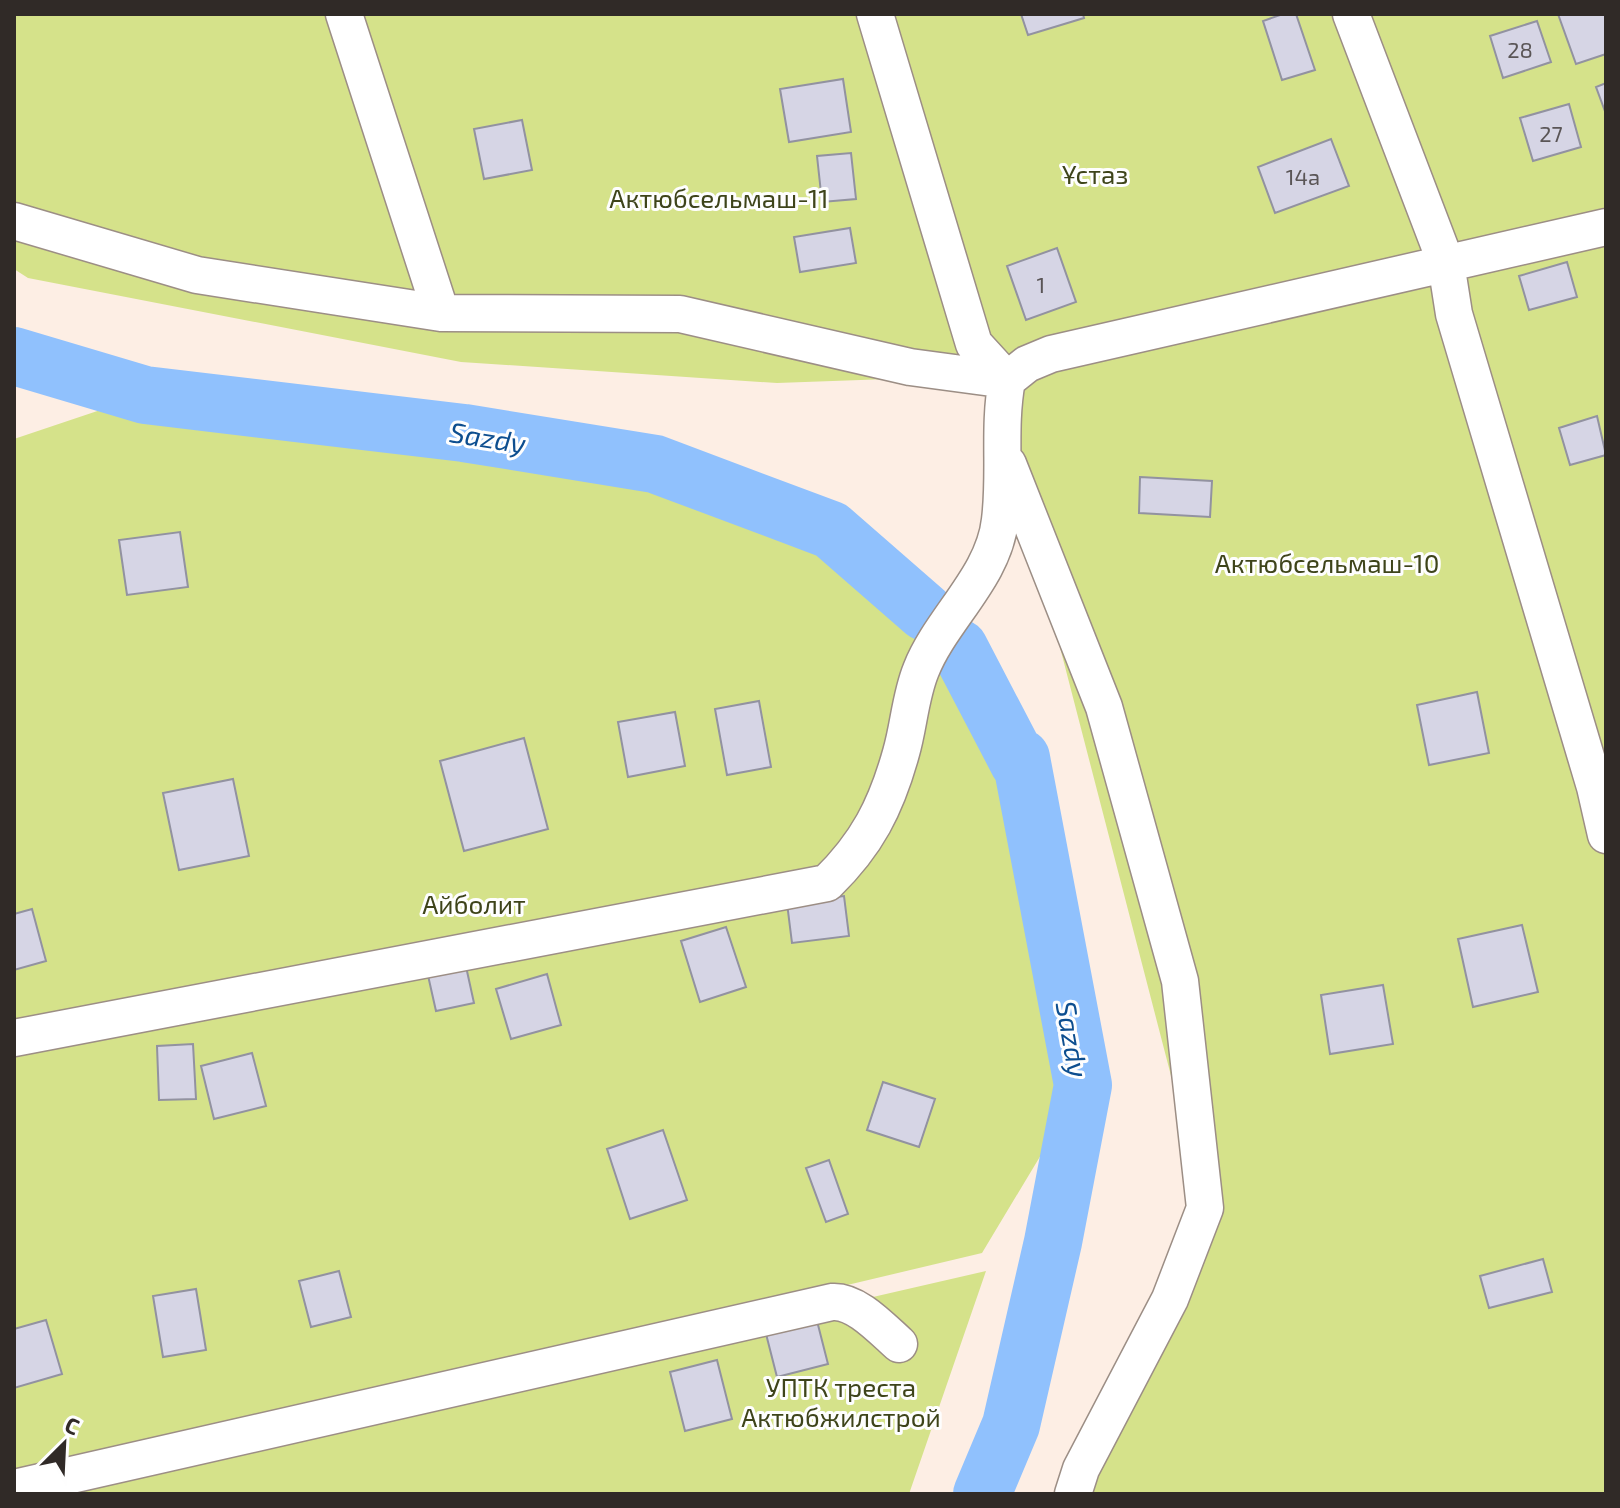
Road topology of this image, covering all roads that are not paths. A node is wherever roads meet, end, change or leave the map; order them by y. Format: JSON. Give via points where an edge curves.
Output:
{"nodes":[{"id":1,"x":344,"y":14,"type":"edge"},
{"id":2,"x":875,"y":14,"type":"edge"},
{"id":3,"x":1351,"y":14,"type":"edge"},
{"id":4,"x":14,"y":221,"type":"edge"},
{"id":5,"x":1606,"y":227,"type":"edge"},
{"id":6,"x":1446,"y":263,"type":"junction"},
{"id":7,"x":441,"y":313,"type":"junction"},
{"id":8,"x":1007,"y":380,"type":"junction"},
{"id":9,"x":1000,"y":444,"type":"junction"},
{"id":10,"x":1606,"y":835,"type":"edge"},
{"id":11,"x":14,"y":1038,"type":"edge"},
{"id":12,"x":899,"y":1344,"type":"dead end"},
{"id":13,"x":14,"y":1488,"type":"edge"},
{"id":14,"x":1073,"y":1494,"type":"edge"}],
"edges":[{"from":1,"to":7,"type":"lane"},
{"from":2,"to":8,"type":"lane","via":[[974,344]]},
{"from":3,"to":6,"type":"lane"},
{"from":4,"to":7,"type":"lane","via":[[197,275]]},
{"from":5,"to":6,"type":"lane"},
{"from":6,"to":8,"type":"lane","via":[[1051,354]]},
{"from":6,"to":10,"type":"lane","via":[[1454,314]]},
{"from":7,"to":8,"type":"lane","via":[[680,314],[910,367]]},
{"from":8,"to":9,"type":"lane"},
{"from":9,"to":11,"type":"lane","via":[[1000,522],[986,562],[921,668],[902,751],[875,826],[827,883]]},
{"from":9,"to":14,"type":"lane","via":[[1104,707],[1180,981],[1205,1208],[1170,1299]]},
{"from":12,"to":13,"type":"lane","via":[[853,1307],[832,1302]]}]}
